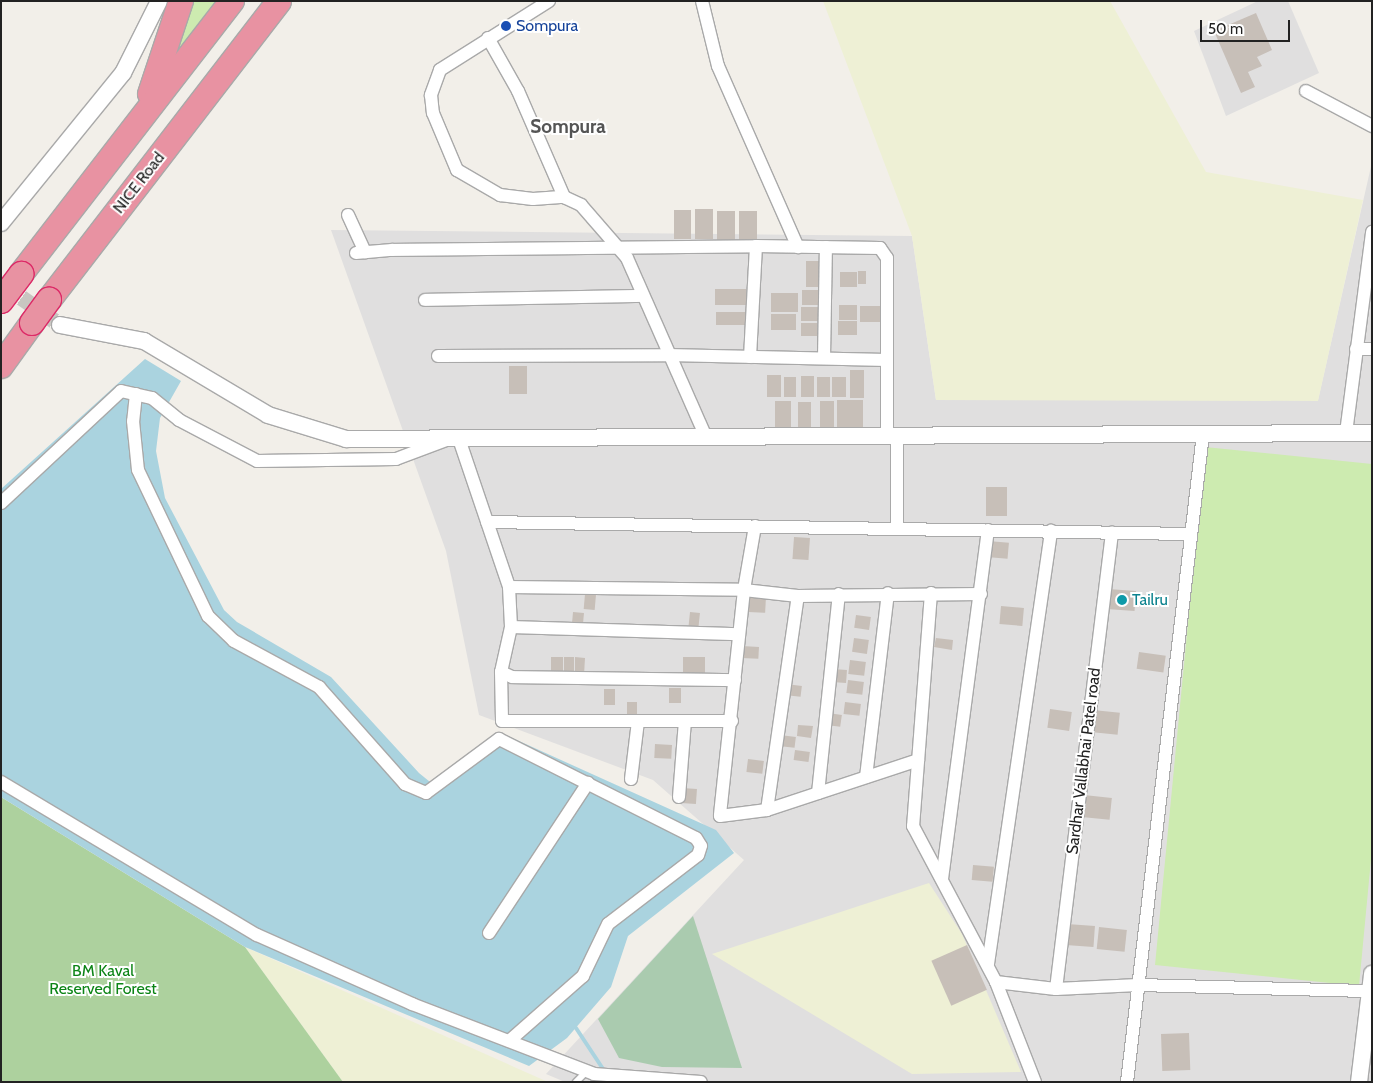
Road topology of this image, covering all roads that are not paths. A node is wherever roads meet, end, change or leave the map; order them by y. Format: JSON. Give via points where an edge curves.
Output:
{"nodes":[{"id":1,"x":159,"y":1,"type":"edge"},
{"id":2,"x":181,"y":1,"type":"edge"},
{"id":3,"x":232,"y":1,"type":"edge"},
{"id":4,"x":279,"y":1,"type":"edge"},
{"id":5,"x":549,"y":1,"type":"edge"},
{"id":6,"x":702,"y":1,"type":"edge"},
{"id":7,"x":488,"y":38,"type":"junction"},
{"id":8,"x":1306,"y":91,"type":"dead end"},
{"id":9,"x":143,"y":115,"type":"junction"},
{"id":10,"x":1372,"y":126,"type":"edge"},
{"id":11,"x":564,"y":197,"type":"junction"},
{"id":12,"x":348,"y":215,"type":"dead end"},
{"id":13,"x":1,"y":222,"type":"edge"},
{"id":14,"x":1372,"y":232,"type":"edge"},
{"id":15,"x":756,"y":246,"type":"junction"},
{"id":16,"x":798,"y":247,"type":"junction"},
{"id":17,"x":826,"y":247,"type":"junction"},
{"id":18,"x":619,"y":250,"type":"junction"},
{"id":19,"x":1367,"y":292,"type":"edge"},
{"id":20,"x":643,"y":296,"type":"junction"},
{"id":21,"x":424,"y":300,"type":"dead end"},
{"id":22,"x":1,"y":301,"type":"edge"},
{"id":23,"x":60,"y":325,"type":"tunnel mouth"},
{"id":24,"x":1356,"y":348,"type":"junction"},
{"id":25,"x":1372,"y":349,"type":"edge"},
{"id":26,"x":668,"y":355,"type":"junction"},
{"id":27,"x":438,"y":356,"type":"dead end"},
{"id":28,"x":750,"y":357,"type":"junction"},
{"id":29,"x":824,"y":358,"type":"junction"},
{"id":30,"x":887,"y":360,"type":"junction"},
{"id":31,"x":1,"y":366,"type":"edge"},
{"id":32,"x":136,"y":394,"type":"junction"},
{"id":33,"x":1346,"y":433,"type":"junction"},
{"id":34,"x":1372,"y":433,"type":"edge"},
{"id":35,"x":1203,"y":434,"type":"junction"},
{"id":36,"x":892,"y":436,"type":"junction"},
{"id":37,"x":706,"y":437,"type":"junction"},
{"id":38,"x":454,"y":439,"type":"junction"},
{"id":39,"x":1,"y":503,"type":"edge"},
{"id":40,"x":487,"y":522,"type":"junction"},
{"id":41,"x":754,"y":526,"type":"junction"},
{"id":42,"x":898,"y":528,"type":"junction"},
{"id":43,"x":988,"y":530,"type":"junction"},
{"id":44,"x":1051,"y":531,"type":"junction"},
{"id":45,"x":1112,"y":532,"type":"junction"},
{"id":46,"x":1191,"y":534,"type":"junction"},
{"id":47,"x":509,"y":587,"type":"junction"},
{"id":48,"x":744,"y":590,"type":"junction"},
{"id":49,"x":930,"y":593,"type":"junction"},
{"id":50,"x":839,"y":594,"type":"junction"},
{"id":51,"x":888,"y":594,"type":"junction"},
{"id":52,"x":981,"y":594,"type":"junction"},
{"id":53,"x":798,"y":596,"type":"junction"},
{"id":54,"x":511,"y":627,"type":"junction"},
{"id":55,"x":739,"y":634,"type":"junction"},
{"id":56,"x":501,"y":672,"type":"junction"},
{"id":57,"x":735,"y":680,"type":"junction"},
{"id":58,"x":638,"y":721,"type":"junction"},
{"id":59,"x":685,"y":721,"type":"junction"},
{"id":60,"x":732,"y":721,"type":"junction"},
{"id":61,"x":918,"y":760,"type":"junction"},
{"id":62,"x":866,"y":777,"type":"junction"},
{"id":63,"x":631,"y":779,"type":"dead end"},
{"id":64,"x":1,"y":782,"type":"edge"},
{"id":65,"x":588,"y":783,"type":"junction"},
{"id":66,"x":818,"y":792,"type":"junction"},
{"id":67,"x":679,"y":797,"type":"dead end"},
{"id":68,"x":767,"y":810,"type":"junction"},
{"id":69,"x":942,"y":879,"type":"junction"},
{"id":70,"x":489,"y":933,"type":"dead end"},
{"id":71,"x":988,"y":964,"type":"junction"},
{"id":72,"x":1372,"y":974,"type":"edge"},
{"id":73,"x":996,"y":982,"type":"junction"},
{"id":74,"x":1138,"y":985,"type":"junction"},
{"id":75,"x":1056,"y":989,"type":"junction"},
{"id":76,"x":1370,"y":992,"type":"edge"},
{"id":77,"x":509,"y":1041,"type":"junction"},
{"id":78,"x":590,"y":1072,"type":"junction"},
{"id":79,"x":576,"y":1082,"type":"edge"},
{"id":80,"x":701,"y":1082,"type":"edge"},
{"id":81,"x":1035,"y":1082,"type":"edge"},
{"id":82,"x":1127,"y":1082,"type":"edge"},
{"id":83,"x":1359,"y":1082,"type":"edge"}],
"edges":[{"from":1,"to":13,"type":"street","via":[[123,73]]},
{"from":2,"to":9,"type":"highway"},
{"from":3,"to":9,"type":"highway"},
{"from":4,"to":31,"type":"highway","name":"NICE Road","bridge":true},
{"from":5,"to":7,"type":"street"},
{"from":6,"to":16,"type":"street","via":[[718,66]]},
{"from":7,"to":11,"type":"street","via":[[518,91]]},
{"from":7,"to":11,"type":"street","via":[[440,70],[431,95],[432,113],[456,170],[500,195],[533,199]]},
{"from":8,"to":10,"type":"street"},
{"from":9,"to":22,"type":"highway","bridge":true},
{"from":11,"to":18,"type":"street","via":[[581,204]]},
{"from":12,"to":18,"type":"street","via":[[360,253]]},
{"from":14,"to":19,"type":"street"},
{"from":15,"to":16,"type":"street"},
{"from":15,"to":18,"type":"street"},
{"from":15,"to":28,"type":"street"},
{"from":16,"to":17,"type":"street"},
{"from":17,"to":29,"type":"street"},
{"from":17,"to":30,"type":"street","via":[[880,248],[888,258]]},
{"from":18,"to":20,"type":"street","via":[[627,258]]},
{"from":19,"to":24,"type":"street"},
{"from":20,"to":21,"type":"street"},
{"from":20,"to":26,"type":"street"},
{"from":23,"to":38,"type":"street","via":[[144,341],[268,415],[346,439]]},
{"from":24,"to":25,"type":"street"},
{"from":24,"to":33,"type":"street"},
{"from":26,"to":27,"type":"street"},
{"from":26,"to":28,"type":"street"},
{"from":26,"to":37,"type":"street"},
{"from":28,"to":29,"type":"street"},
{"from":29,"to":30,"type":"street"},
{"from":30,"to":36,"type":"street"},
{"from":32,"to":38,"type":"street","via":[[152,398],[179,420],[257,461],[396,459]]},
{"from":32,"to":39,"type":"street","via":[[121,391]]},
{"from":32,"to":65,"type":"street","via":[[133,421],[138,470],[208,616],[234,641],[320,687],[405,784],[426,793],[499,739]]},
{"from":33,"to":34,"type":"street"},
{"from":33,"to":35,"type":"street"},
{"from":35,"to":36,"type":"street"},
{"from":35,"to":46,"type":"street"},
{"from":36,"to":37,"type":"street"},
{"from":36,"to":42,"type":"street"},
{"from":37,"to":38,"type":"street"},
{"from":38,"to":40,"type":"street"},
{"from":40,"to":41,"type":"street"},
{"from":40,"to":47,"type":"street"},
{"from":41,"to":42,"type":"street"},
{"from":41,"to":48,"type":"street"},
{"from":42,"to":43,"type":"street"},
{"from":43,"to":44,"type":"street"},
{"from":43,"to":52,"type":"street"},
{"from":44,"to":45,"type":"street"},
{"from":44,"to":71,"type":"street"},
{"from":45,"to":46,"type":"street"},
{"from":45,"to":75,"type":"street","name":"Sardhar Vallabhai Patel road"},
{"from":46,"to":74,"type":"street"},
{"from":47,"to":48,"type":"street"},
{"from":47,"to":54,"type":"street"},
{"from":48,"to":53,"type":"street"},
{"from":48,"to":55,"type":"street"},
{"from":49,"to":51,"type":"street"},
{"from":49,"to":52,"type":"street"},
{"from":49,"to":61,"type":"street"},
{"from":50,"to":51,"type":"street"},
{"from":50,"to":53,"type":"street"},
{"from":50,"to":66,"type":"street"},
{"from":51,"to":62,"type":"street"},
{"from":52,"to":69,"type":"street"},
{"from":53,"to":68,"type":"street"},
{"from":54,"to":55,"type":"street"},
{"from":54,"to":56,"type":"street"},
{"from":55,"to":57,"type":"street"},
{"from":56,"to":57,"type":"street","via":[[512,677]]},
{"from":56,"to":58,"type":"street","via":[[502,722]]},
{"from":57,"to":60,"type":"street"},
{"from":58,"to":59,"type":"street"},
{"from":58,"to":63,"type":"street"},
{"from":59,"to":60,"type":"street"},
{"from":59,"to":67,"type":"street"},
{"from":60,"to":68,"type":"street","via":[[720,816]]},
{"from":61,"to":62,"type":"street"},
{"from":61,"to":69,"type":"street","via":[[913,826]]},
{"from":62,"to":66,"type":"street"},
{"from":64,"to":77,"type":"street","via":[[257,935],[412,1004]]},
{"from":65,"to":70,"type":"street"},
{"from":65,"to":77,"type":"street","via":[[696,838],[701,846],[698,855],[608,924],[583,976]]},
{"from":66,"to":68,"type":"street"},
{"from":69,"to":71,"type":"street"},
{"from":71,"to":73,"type":"street"},
{"from":72,"to":76,"type":"street"},
{"from":73,"to":75,"type":"street"},
{"from":73,"to":81,"type":"street"},
{"from":74,"to":75,"type":"street"},
{"from":74,"to":76,"type":"street"},
{"from":74,"to":82,"type":"street"},
{"from":76,"to":83,"type":"street"},
{"from":77,"to":78,"type":"street"},
{"from":78,"to":79,"type":"lane"},
{"from":78,"to":80,"type":"street"}]}
